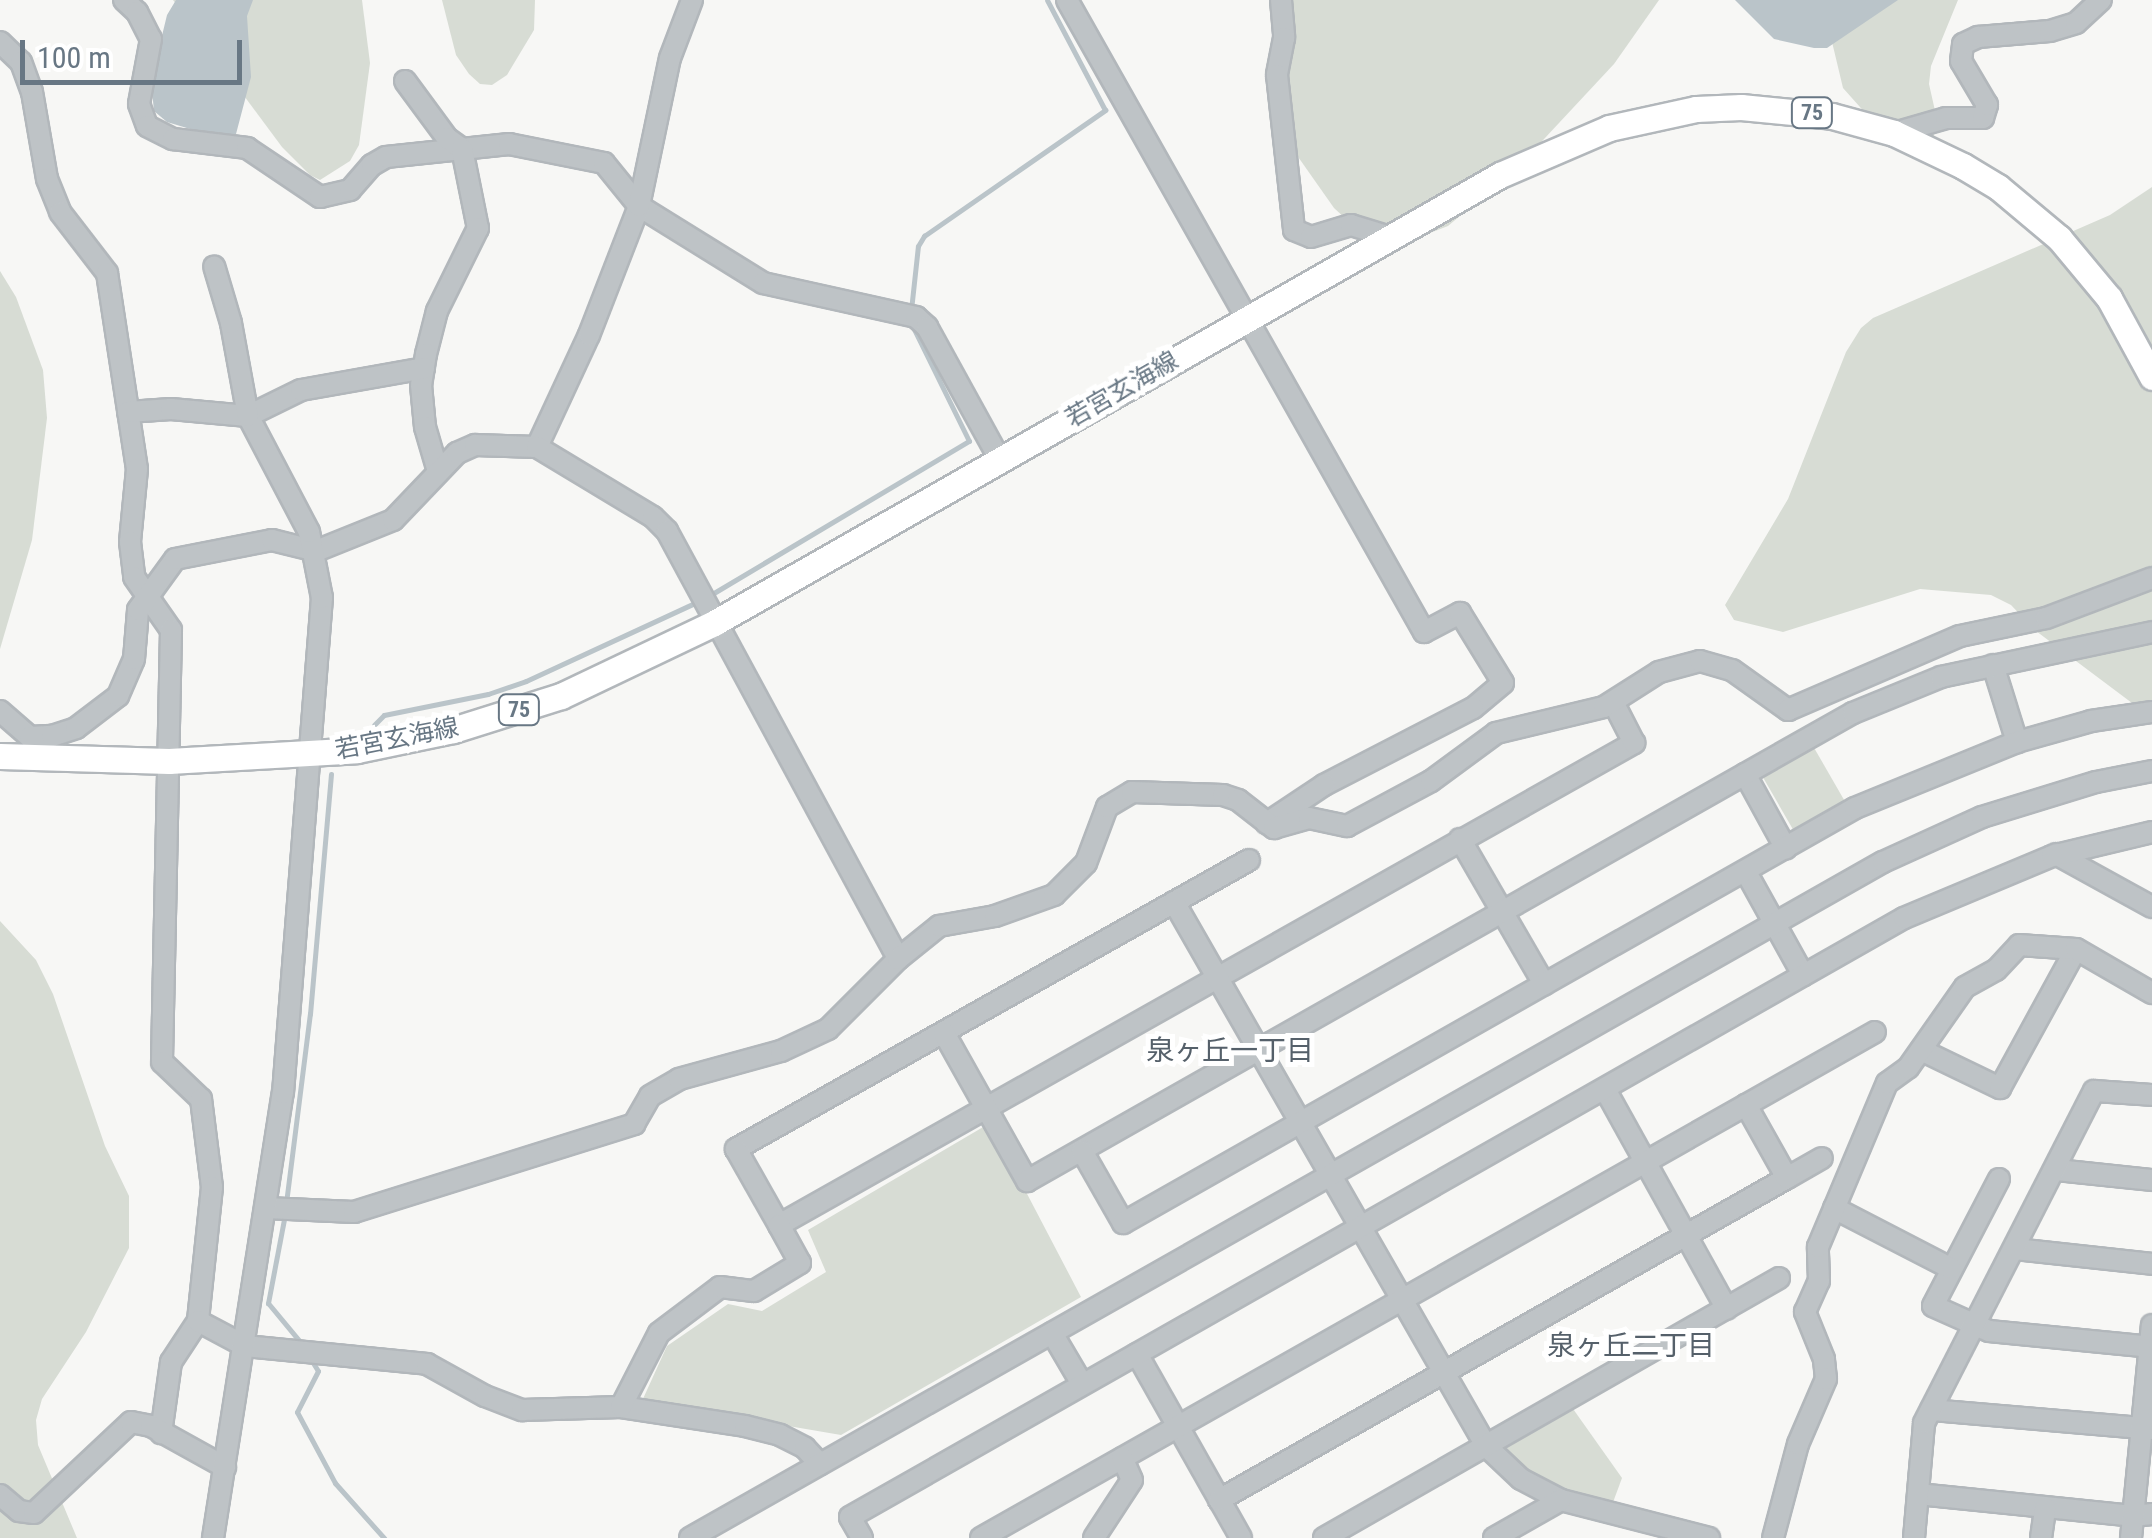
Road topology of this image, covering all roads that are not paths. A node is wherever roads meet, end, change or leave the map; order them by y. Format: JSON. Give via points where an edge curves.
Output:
{"nodes":[{"id":1,"x":124,"y":0,"type":"edge"},
{"id":2,"x":692,"y":0,"type":"edge"},
{"id":3,"x":706,"y":0,"type":"edge"},
{"id":4,"x":1067,"y":0,"type":"edge"},
{"id":5,"x":1281,"y":0,"type":"edge"},
{"id":6,"x":2101,"y":0,"type":"edge"},
{"id":7,"x":680,"y":22,"type":"junction"},
{"id":8,"x":0,"y":42,"type":"edge"},
{"id":9,"x":405,"y":81,"type":"dead end"},
{"id":10,"x":1894,"y":134,"type":"junction"},
{"id":11,"x":462,"y":149,"type":"junction"},
{"id":12,"x":639,"y":206,"type":"junction"},
{"id":13,"x":1390,"y":236,"type":"junction"},
{"id":14,"x":214,"y":266,"type":"dead end"},
{"id":15,"x":1246,"y":318,"type":"junction"},
{"id":16,"x":424,"y":368,"type":"junction"},
{"id":17,"x":2152,"y":377,"type":"edge"},
{"id":18,"x":128,"y":412,"type":"junction"},
{"id":19,"x":248,"y":416,"type":"junction"},
{"id":20,"x":537,"y":446,"type":"junction"},
{"id":21,"x":1000,"y":460,"type":"junction"},
{"id":22,"x":437,"y":468,"type":"junction"},
{"id":23,"x":316,"y":550,"type":"junction"},
{"id":24,"x":2152,"y":578,"type":"edge"},
{"id":25,"x":144,"y":596,"type":"junction"},
{"id":26,"x":714,"y":623,"type":"junction"},
{"id":27,"x":2152,"y":632,"type":"edge"},
{"id":28,"x":1992,"y":665,"type":"junction"},
{"id":29,"x":1613,"y":702,"type":"junction"},
{"id":30,"x":0,"y":711,"type":"edge"},
{"id":31,"x":2152,"y":712,"type":"edge"},
{"id":32,"x":2016,"y":742,"type":"junction"},
{"id":33,"x":311,"y":754,"type":"junction"},
{"id":34,"x":0,"y":756,"type":"edge"},
{"id":35,"x":170,"y":761,"type":"junction"},
{"id":36,"x":2152,"y":771,"type":"edge"},
{"id":37,"x":1746,"y":774,"type":"junction"},
{"id":38,"x":1265,"y":824,"type":"junction"},
{"id":39,"x":2152,"y":832,"type":"edge"},
{"id":40,"x":1460,"y":839,"type":"junction"},
{"id":41,"x":1786,"y":849,"type":"junction"},
{"id":42,"x":2056,"y":854,"type":"junction"},
{"id":43,"x":1248,"y":860,"type":"dead end"},
{"id":44,"x":1746,"y":872,"type":"junction"},
{"id":45,"x":1174,"y":902,"type":"junction"},
{"id":46,"x":2152,"y":907,"type":"edge"},
{"id":47,"x":1502,"y":913,"type":"junction"},
{"id":48,"x":1774,"y":923,"type":"junction"},
{"id":49,"x":2076,"y":950,"type":"junction"},
{"id":50,"x":898,"y":959,"type":"junction"},
{"id":51,"x":1803,"y":975,"type":"junction"},
{"id":52,"x":1217,"y":977,"type":"junction"},
{"id":53,"x":1544,"y":984,"type":"junction"},
{"id":54,"x":2152,"y":994,"type":"edge"},
{"id":55,"x":1875,"y":1032,"type":"dead end"},
{"id":56,"x":944,"y":1033,"type":"junction"},
{"id":57,"x":1259,"y":1050,"type":"junction"},
{"id":58,"x":1921,"y":1050,"type":"junction"},
{"id":59,"x":1606,"y":1091,"type":"junction"},
{"id":60,"x":2152,"y":1095,"type":"edge"},
{"id":61,"x":1746,"y":1105,"type":"junction"},
{"id":62,"x":987,"y":1108,"type":"junction"},
{"id":63,"x":1300,"y":1124,"type":"junction"},
{"id":64,"x":1082,"y":1151,"type":"junction"},
{"id":65,"x":1822,"y":1158,"type":"dead end"},
{"id":66,"x":1643,"y":1162,"type":"junction"},
{"id":67,"x":2057,"y":1170,"type":"junction"},
{"id":68,"x":1330,"y":1175,"type":"junction"},
{"id":69,"x":1787,"y":1178,"type":"junction"},
{"id":70,"x":1999,"y":1179,"type":"dead end"},
{"id":71,"x":2152,"y":1180,"type":"edge"},
{"id":72,"x":266,"y":1208,"type":"junction"},
{"id":73,"x":1834,"y":1208,"type":"junction"},
{"id":74,"x":779,"y":1225,"type":"junction"},
{"id":75,"x":1360,"y":1228,"type":"junction"},
{"id":76,"x":1686,"y":1236,"type":"junction"},
{"id":77,"x":2015,"y":1249,"type":"junction"},
{"id":78,"x":2152,"y":1264,"type":"edge"},
{"id":79,"x":1950,"y":1268,"type":"junction"},
{"id":80,"x":1779,"y":1278,"type":"dead end"},
{"id":81,"x":1401,"y":1301,"type":"junction"},
{"id":82,"x":1727,"y":1309,"type":"junction"},
{"id":83,"x":198,"y":1322,"type":"junction"},
{"id":84,"x":2152,"y":1325,"type":"edge"},
{"id":85,"x":1975,"y":1327,"type":"junction"},
{"id":86,"x":1052,"y":1333,"type":"junction"},
{"id":87,"x":245,"y":1346,"type":"junction"},
{"id":88,"x":2150,"y":1347,"type":"edge"},
{"id":89,"x":1137,"y":1354,"type":"junction"},
{"id":90,"x":1442,"y":1374,"type":"junction"},
{"id":91,"x":1082,"y":1384,"type":"junction"},
{"id":92,"x":621,"y":1407,"type":"junction"},
{"id":93,"x":1931,"y":1410,"type":"junction"},
{"id":94,"x":1178,"y":1427,"type":"junction"},
{"id":95,"x":2146,"y":1430,"type":"edge"},
{"id":96,"x":161,"y":1433,"type":"junction"},
{"id":97,"x":1486,"y":1446,"type":"junction"},
{"id":98,"x":1122,"y":1458,"type":"junction"},
{"id":99,"x":820,"y":1464,"type":"junction"},
{"id":100,"x":225,"y":1467,"type":"junction"},
{"id":101,"x":1918,"y":1494,"type":"junction"},
{"id":102,"x":0,"y":1495,"type":"edge"},
{"id":103,"x":1220,"y":1500,"type":"junction"},
{"id":104,"x":1561,"y":1500,"type":"junction"},
{"id":105,"x":2044,"y":1508,"type":"junction"},
{"id":106,"x":2142,"y":1515,"type":"edge"},
{"id":107,"x":213,"y":1538,"type":"edge"},
{"id":108,"x":690,"y":1538,"type":"edge"},
{"id":109,"x":862,"y":1538,"type":"edge"},
{"id":110,"x":981,"y":1538,"type":"edge"},
{"id":111,"x":1094,"y":1538,"type":"edge"},
{"id":112,"x":1241,"y":1538,"type":"edge"},
{"id":113,"x":1324,"y":1538,"type":"edge"},
{"id":114,"x":1494,"y":1538,"type":"edge"},
{"id":115,"x":1709,"y":1538,"type":"edge"},
{"id":116,"x":1772,"y":1538,"type":"edge"},
{"id":117,"x":1914,"y":1538,"type":"edge"},
{"id":118,"x":2041,"y":1538,"type":"edge"},
{"id":119,"x":2131,"y":1538,"type":"edge"}],
"edges":[{"from":1,"to":11,"type":"street","via":[[151,38],[139,104],[147,126],[173,139],[247,148],[320,197],[350,190],[386,157]]},
{"from":2,"to":7,"type":"street"},
{"from":3,"to":7,"type":"street"},
{"from":4,"to":15,"type":"street"},
{"from":5,"to":13,"type":"street","via":[[1278,75],[1294,230],[1311,237],[1351,225]]},
{"from":6,"to":10,"type":"street","via":[[2063,28],[1963,44],[1961,61],[1987,104],[1983,118],[1946,118]]},
{"from":7,"to":12,"type":"street"},
{"from":8,"to":18,"type":"street","via":[[21,62],[32,92],[47,180],[60,212],[107,273]]},
{"from":9,"to":11,"type":"street"},
{"from":10,"to":13,"type":"main road","name":"若宮玄海線","number":"75","via":[[1791,110],[1741,106],[1652,117],[1566,144]]},
{"from":10,"to":17,"type":"main road","name":"若宮玄海線","number":"75","via":[[1998,187],[2059,238],[2109,298]]},
{"from":11,"to":12,"type":"street","via":[[509,144],[604,163]]},
{"from":11,"to":16,"type":"street","via":[[478,228],[437,310]]},
{"from":12,"to":20,"type":"street"},
{"from":12,"to":21,"type":"street","via":[[763,283],[916,316],[928,326]]},
{"from":13,"to":15,"type":"main road","name":"若宮玄海線","number":"75"},
{"from":14,"to":19,"type":"street"},
{"from":15,"to":21,"type":"main road","name":"若宮玄海線","number":"75"},
{"from":15,"to":38,"type":"street","via":[[1424,632],[1460,613],[1503,683],[1473,708],[1339,777]]},
{"from":16,"to":19,"type":"street","via":[[301,390]]},
{"from":16,"to":22,"type":"street","via":[[425,427]]},
{"from":18,"to":19,"type":"street"},
{"from":18,"to":25,"type":"street","via":[[137,469],[130,542]]},
{"from":19,"to":23,"type":"street"},
{"from":20,"to":22,"type":"street","via":[[474,445]]},
{"from":20,"to":26,"type":"street","via":[[660,524]]},
{"from":21,"to":26,"type":"main road","name":"若宮玄海線","number":"75"},
{"from":22,"to":23,"type":"street","via":[[392,520]]},
{"from":23,"to":25,"type":"street","via":[[272,540],[175,559]]},
{"from":23,"to":33,"type":"street","via":[[322,598]]},
{"from":24,"to":29,"type":"street","via":[[2046,618],[1960,636],[1788,710],[1732,670],[1700,661],[1660,672]]},
{"from":25,"to":30,"type":"street","via":[[134,659],[118,696],[76,728],[52,736],[30,737]]},
{"from":25,"to":35,"type":"street","via":[[172,630]]},
{"from":26,"to":33,"type":"main road","name":"若宮玄海線","number":"75","via":[[636,664],[492,719]]},
{"from":26,"to":50,"type":"street"},
{"from":27,"to":28,"type":"street"},
{"from":28,"to":32,"type":"street"},
{"from":28,"to":37,"type":"street","via":[[1898,692]]},
{"from":29,"to":38,"type":"street","via":[[1496,733],[1431,782],[1348,826],[1309,818],[1274,828]]},
{"from":29,"to":40,"type":"street","via":[[1634,742]]},
{"from":31,"to":32,"type":"street"},
{"from":32,"to":41,"type":"street","via":[[1856,808]]},
{"from":33,"to":35,"type":"main road","name":"若宮玄海線","number":"75"},
{"from":33,"to":72,"type":"street","via":[[283,1093]]},
{"from":34,"to":35,"type":"main road","name":"若宮玄海線","number":"75"},
{"from":35,"to":83,"type":"street","via":[[162,1062],[204,1106],[212,1187]]},
{"from":36,"to":48,"type":"street","via":[[2038,798],[1956,827]]},
{"from":37,"to":41,"type":"street"},
{"from":37,"to":47,"type":"street"},
{"from":38,"to":50,"type":"street","via":[[1224,794],[1132,792],[1107,807],[1080,874],[1054,895],[939,926]]},
{"from":39,"to":42,"type":"street"},
{"from":40,"to":47,"type":"street"},
{"from":40,"to":52,"type":"street"},
{"from":41,"to":44,"type":"street"},
{"from":42,"to":46,"type":"street"},
{"from":42,"to":51,"type":"street","via":[[1961,890]]},
{"from":43,"to":45,"type":"street"},
{"from":44,"to":48,"type":"street"},
{"from":44,"to":53,"type":"street"},
{"from":45,"to":52,"type":"street"},
{"from":45,"to":56,"type":"street"},
{"from":47,"to":53,"type":"street"},
{"from":47,"to":57,"type":"street"},
{"from":48,"to":51,"type":"street"},
{"from":48,"to":68,"type":"street"},
{"from":49,"to":54,"type":"street"},
{"from":49,"to":58,"type":"street","via":[[2019,945],[1996,970],[1965,986]]},
{"from":49,"to":58,"type":"street","via":[[2000,1088]]},
{"from":50,"to":72,"type":"street","via":[[828,1029],[781,1051],[679,1079],[650,1096],[634,1124],[612,1133],[354,1212]]},
{"from":51,"to":59,"type":"street"},
{"from":52,"to":57,"type":"street"},
{"from":52,"to":62,"type":"street"},
{"from":53,"to":63,"type":"street"},
{"from":55,"to":61,"type":"street"},
{"from":56,"to":62,"type":"street"},
{"from":56,"to":74,"type":"street","via":[[736,1149]]},
{"from":57,"to":63,"type":"street"},
{"from":57,"to":64,"type":"street"},
{"from":58,"to":73,"type":"street","via":[[1887,1083]]},
{"from":59,"to":66,"type":"street"},
{"from":59,"to":75,"type":"street"},
{"from":60,"to":67,"type":"street","via":[[2094,1091]]},
{"from":61,"to":66,"type":"street"},
{"from":61,"to":69,"type":"street"},
{"from":62,"to":64,"type":"street","via":[[1027,1181]]},
{"from":62,"to":74,"type":"street"},
{"from":63,"to":64,"type":"street","via":[[1123,1223]]},
{"from":63,"to":68,"type":"street"},
{"from":65,"to":69,"type":"street"},
{"from":66,"to":76,"type":"street"},
{"from":66,"to":81,"type":"street"},
{"from":67,"to":71,"type":"street"},
{"from":67,"to":77,"type":"street"},
{"from":68,"to":75,"type":"street"},
{"from":68,"to":86,"type":"street"},
{"from":69,"to":76,"type":"street"},
{"from":70,"to":79,"type":"street"},
{"from":72,"to":87,"type":"street"},
{"from":73,"to":79,"type":"street"},
{"from":73,"to":116,"type":"street","via":[[1818,1246],[1819,1281],[1805,1312],[1826,1379],[1798,1444]]},
{"from":74,"to":92,"type":"street","via":[[800,1263],[754,1291],[720,1287],[659,1333]]},
{"from":75,"to":81,"type":"street"},
{"from":75,"to":89,"type":"street"},
{"from":76,"to":82,"type":"street"},
{"from":76,"to":90,"type":"street"},
{"from":77,"to":78,"type":"street"},
{"from":77,"to":85,"type":"street"},
{"from":79,"to":85,"type":"street","via":[[1933,1306]]},
{"from":80,"to":82,"type":"street"},
{"from":81,"to":90,"type":"street"},
{"from":81,"to":94,"type":"street"},
{"from":82,"to":97,"type":"street"},
{"from":83,"to":87,"type":"street"},
{"from":83,"to":96,"type":"street","via":[[171,1362]]},
{"from":84,"to":88,"type":"street"},
{"from":85,"to":88,"type":"street"},
{"from":85,"to":93,"type":"street"},
{"from":86,"to":91,"type":"street"},
{"from":86,"to":99,"type":"street"},
{"from":87,"to":92,"type":"street","via":[[427,1364],[522,1410]]},
{"from":87,"to":100,"type":"street"},
{"from":88,"to":95,"type":"street"},
{"from":89,"to":91,"type":"street"},
{"from":89,"to":94,"type":"street"},
{"from":90,"to":97,"type":"street"},
{"from":90,"to":103,"type":"street"},
{"from":91,"to":109,"type":"street","via":[[850,1517]]},
{"from":92,"to":99,"type":"street","via":[[780,1435]]},
{"from":93,"to":95,"type":"street"},
{"from":93,"to":101,"type":"street"},
{"from":94,"to":98,"type":"street"},
{"from":94,"to":103,"type":"street"},
{"from":95,"to":106,"type":"street"},
{"from":96,"to":100,"type":"street"},
{"from":96,"to":102,"type":"street","via":[[142,1423],[122,1426],[34,1513],[19,1511]]},
{"from":97,"to":104,"type":"street","via":[[1521,1479]]},
{"from":97,"to":113,"type":"street"},
{"from":98,"to":110,"type":"street"},
{"from":98,"to":111,"type":"street","via":[[1132,1480]]},
{"from":99,"to":108,"type":"street"},
{"from":100,"to":107,"type":"street"},
{"from":101,"to":105,"type":"street"},
{"from":101,"to":117,"type":"street"},
{"from":103,"to":112,"type":"street"},
{"from":104,"to":114,"type":"street"},
{"from":104,"to":115,"type":"street"},
{"from":105,"to":106,"type":"street"},
{"from":105,"to":118,"type":"street"},
{"from":106,"to":119,"type":"street"}]}
